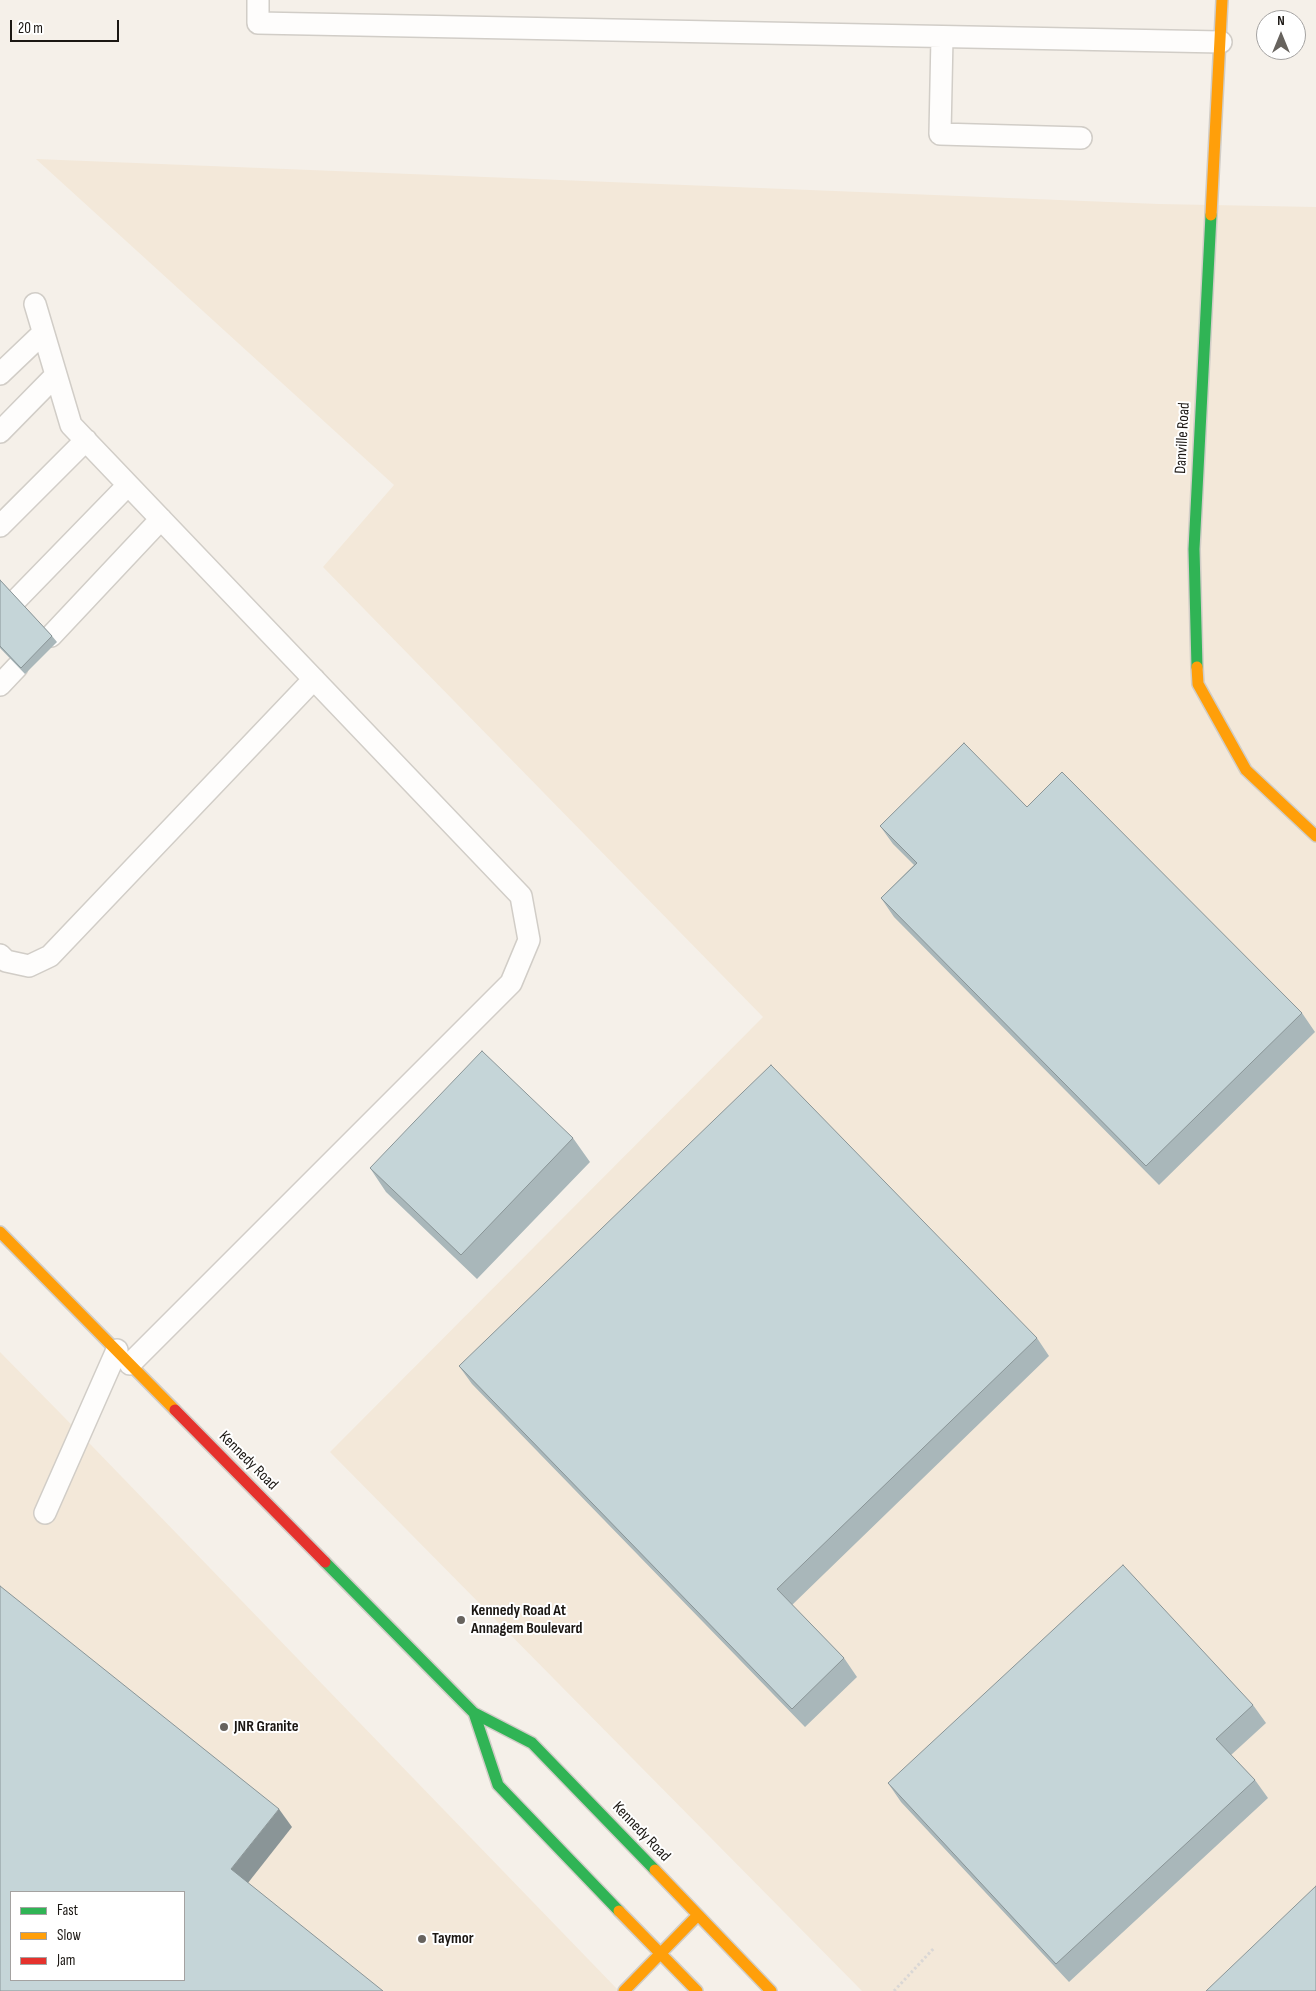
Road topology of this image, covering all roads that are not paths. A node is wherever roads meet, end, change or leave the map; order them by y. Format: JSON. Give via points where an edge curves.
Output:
{"nodes":[{"id":1,"x":258,"y":0,"type":"edge"},
{"id":2,"x":1222,"y":0,"type":"edge"},
{"id":3,"x":942,"y":37,"type":"junction"},
{"id":4,"x":1221,"y":42,"type":"junction"},
{"id":5,"x":1081,"y":138,"type":"dead end"},
{"id":6,"x":35,"y":304,"type":"dead end"},
{"id":7,"x":43,"y":333,"type":"junction"},
{"id":8,"x":0,"y":374,"type":"edge"},
{"id":9,"x":56,"y":375,"type":"junction"},
{"id":10,"x":0,"y":432,"type":"edge"},
{"id":11,"x":86,"y":440,"type":"junction"},
{"id":12,"x":128,"y":485,"type":"junction"},
{"id":13,"x":161,"y":519,"type":"junction"},
{"id":14,"x":0,"y":526,"type":"edge"},
{"id":15,"x":17,"y":600,"type":"edge"},
{"id":16,"x":51,"y":636,"type":"edge"},
{"id":17,"x":17,"y":667,"type":"edge"},
{"id":18,"x":314,"y":679,"type":"junction"},
{"id":19,"x":0,"y":686,"type":"edge"},
{"id":20,"x":1316,"y":836,"type":"edge"},
{"id":21,"x":0,"y":955,"type":"edge"},
{"id":22,"x":0,"y":1232,"type":"edge"},
{"id":23,"x":124,"y":1357,"type":"junction"},
{"id":24,"x":45,"y":1513,"type":"dead end"},
{"id":25,"x":474,"y":1713,"type":"junction"},
{"id":26,"x":698,"y":1915,"type":"junction"},
{"id":27,"x":660,"y":1953,"type":"junction"},
{"id":28,"x":624,"y":1991,"type":"edge"},
{"id":29,"x":697,"y":1991,"type":"edge"},
{"id":30,"x":771,"y":1991,"type":"edge"}],
"edges":[{"from":1,"to":3,"type":"lane","via":[[258,23]]},
{"from":2,"to":4,"type":"main road","name":"Danville Road"},
{"from":3,"to":4,"type":"lane"},
{"from":3,"to":5,"type":"lane","via":[[940,134]]},
{"from":4,"to":20,"type":"main road","name":"Danville Road","via":[[1194,549],[1198,684],[1246,770]]},
{"from":6,"to":7,"type":"lane"},
{"from":7,"to":8,"type":"lane"},
{"from":7,"to":9,"type":"lane"},
{"from":9,"to":10,"type":"lane"},
{"from":9,"to":11,"type":"lane","via":[[71,425]]},
{"from":11,"to":12,"type":"lane"},
{"from":11,"to":14,"type":"lane"},
{"from":12,"to":13,"type":"lane"},
{"from":12,"to":15,"type":"lane"},
{"from":13,"to":16,"type":"lane"},
{"from":13,"to":18,"type":"lane"},
{"from":17,"to":19,"type":"lane"},
{"from":18,"to":21,"type":"lane","via":[[50,956],[29,966],[6,961]]},
{"from":18,"to":23,"type":"lane","via":[[521,896],[529,940],[511,983]]},
{"from":22,"to":23,"type":"main road","name":"Kennedy Road"},
{"from":23,"to":24,"type":"lane"},
{"from":23,"to":25,"type":"main road","name":"Kennedy Road"},
{"from":25,"to":26,"type":"main road","name":"Kennedy Road","via":[[532,1743]]},
{"from":25,"to":27,"type":"main road","name":"Kennedy Road","via":[[498,1785]]},
{"from":26,"to":27,"type":"main road"},
{"from":26,"to":30,"type":"main road","name":"Kennedy Road"},
{"from":27,"to":28,"type":"main road"},
{"from":27,"to":29,"type":"main road","name":"Kennedy Road"}]}
